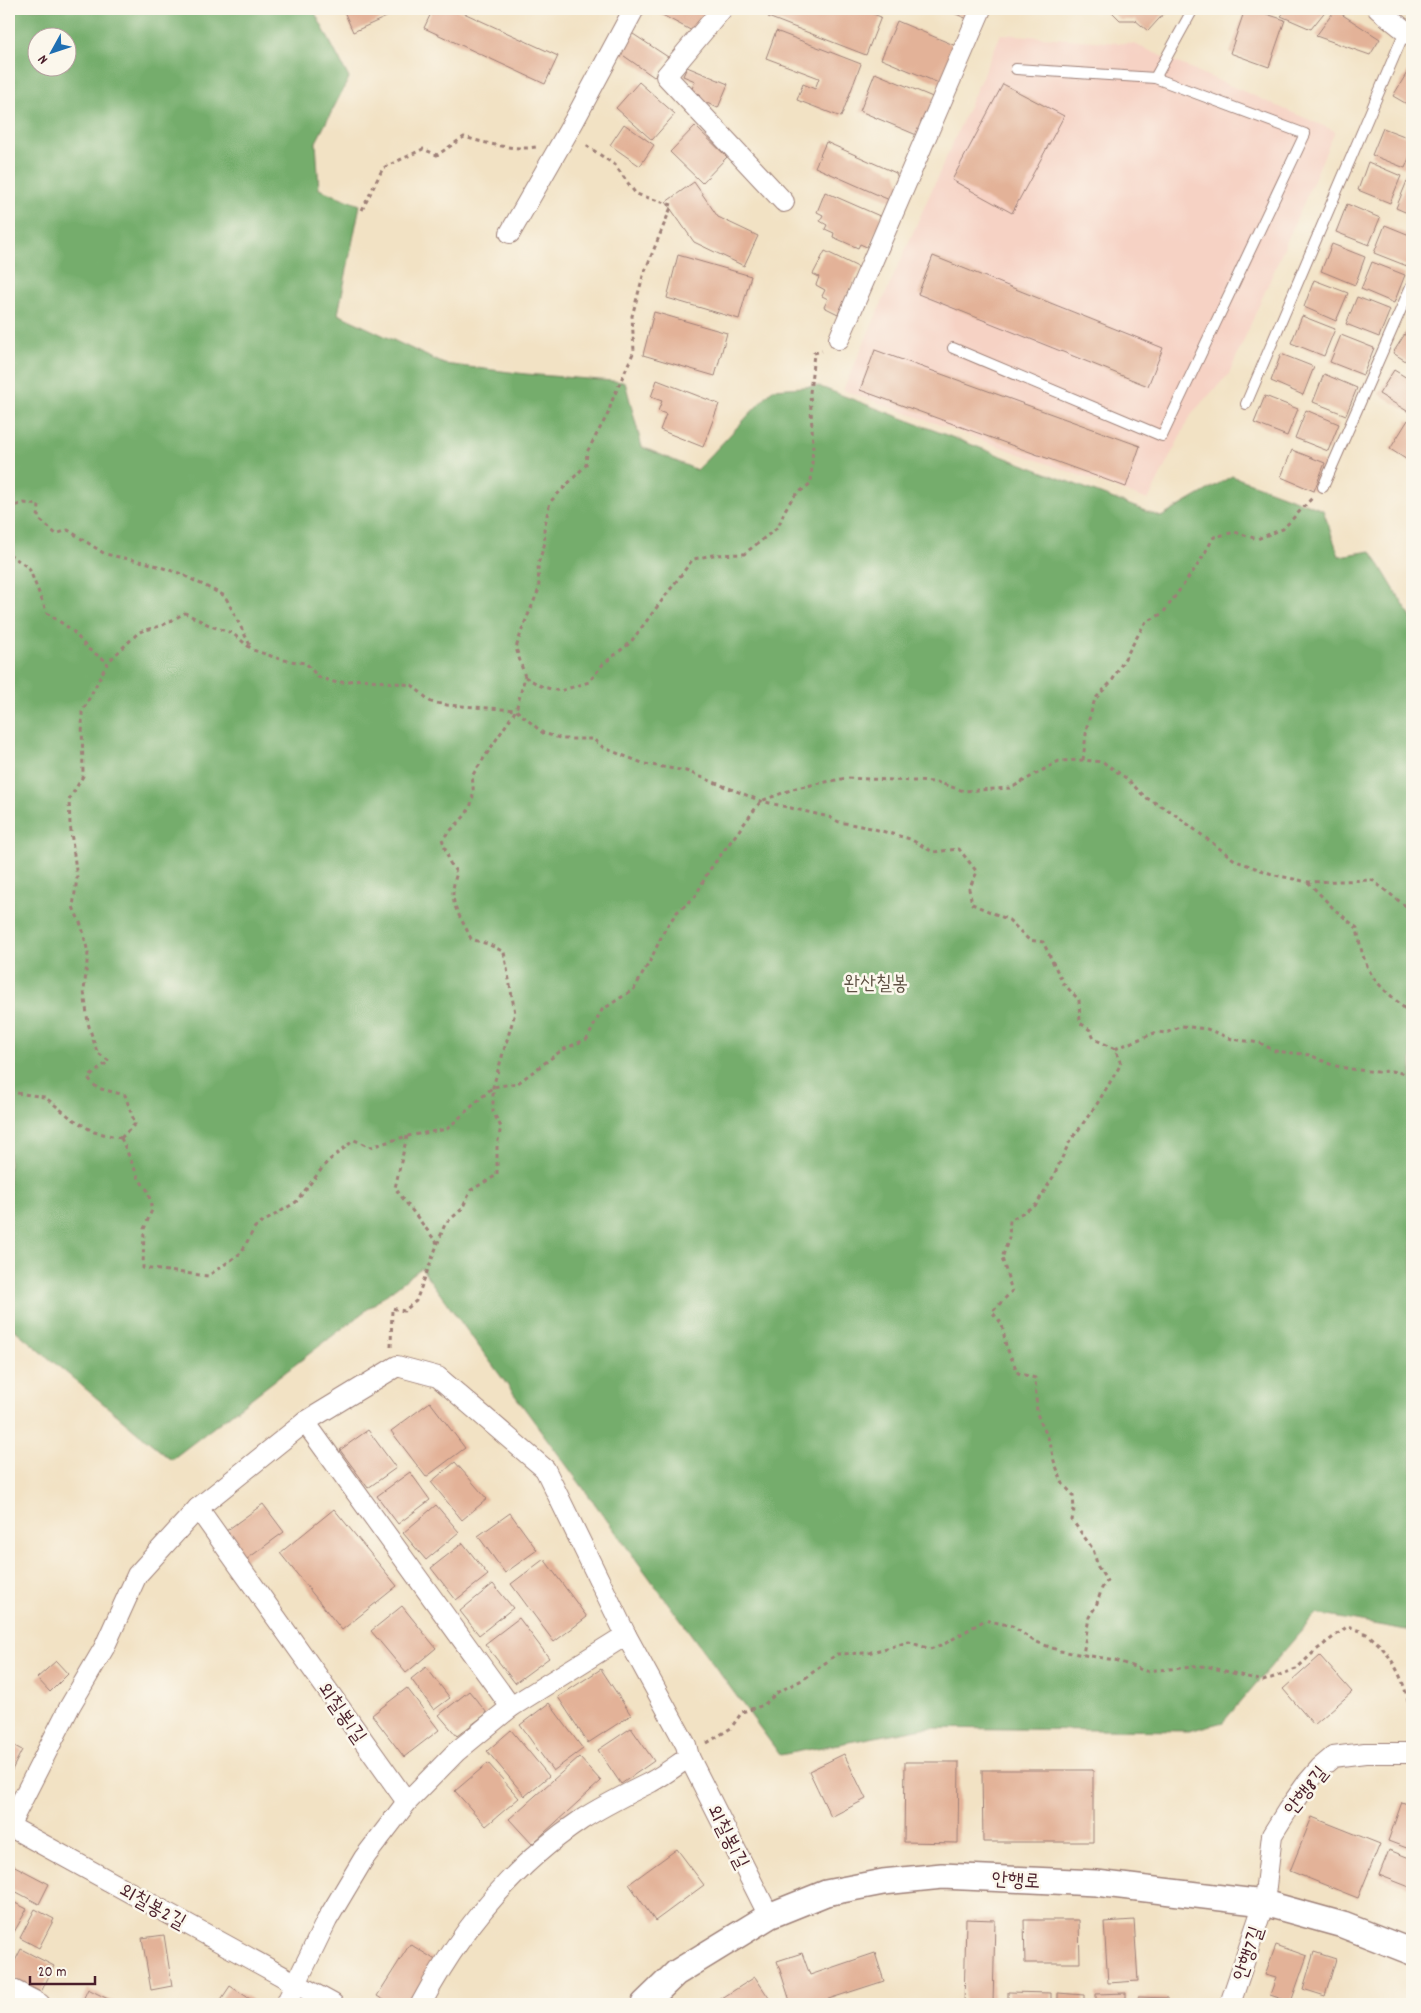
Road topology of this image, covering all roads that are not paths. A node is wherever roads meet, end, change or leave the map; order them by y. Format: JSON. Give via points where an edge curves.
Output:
{"nodes":[{"id":1,"x":634,"y":9,"type":"edge"},
{"id":2,"x":722,"y":9,"type":"edge"},
{"id":3,"x":981,"y":9,"type":"edge"},
{"id":4,"x":1193,"y":9,"type":"edge"},
{"id":5,"x":1378,"y":9,"type":"edge"},
{"id":6,"x":1409,"y":34,"type":"edge"},
{"id":7,"x":1016,"y":69,"type":"dead end"},
{"id":8,"x":1155,"y":78,"type":"junction"},
{"id":9,"x":784,"y":202,"type":"dead end"},
{"id":10,"x":510,"y":234,"type":"dead end"},
{"id":11,"x":1412,"y":284,"type":"edge"},
{"id":12,"x":839,"y":339,"type":"road end"},
{"id":13,"x":953,"y":348,"type":"dead end"},
{"id":14,"x":1246,"y":404,"type":"dead end"},
{"id":15,"x":1323,"y":487,"type":"road end"},
{"id":16,"x":305,"y":1422,"type":"junction"},
{"id":17,"x":198,"y":1508,"type":"junction"},
{"id":18,"x":626,"y":1635,"type":"junction"},
{"id":19,"x":511,"y":1707,"type":"junction"},
{"id":20,"x":688,"y":1751,"type":"junction"},
{"id":21,"x":1412,"y":1753,"type":"edge"},
{"id":22,"x":407,"y":1802,"type":"junction"},
{"id":23,"x":9,"y":1826,"type":"edge"},
{"id":24,"x":1264,"y":1903,"type":"junction"},
{"id":25,"x":769,"y":1916,"type":"junction"},
{"id":26,"x":1412,"y":1952,"type":"edge"},
{"id":27,"x":297,"y":1984,"type":"junction"},
{"id":28,"x":9,"y":1988,"type":"edge"},
{"id":29,"x":40,"y":2004,"type":"edge"},
{"id":30,"x":286,"y":2004,"type":"edge"},
{"id":31,"x":333,"y":2004,"type":"edge"},
{"id":32,"x":421,"y":2004,"type":"edge"},
{"id":33,"x":644,"y":2004,"type":"edge"},
{"id":34,"x":1230,"y":2004,"type":"edge"}],
"edges":[{"from":1,"to":10,"type":"street"},
{"from":2,"to":9,"type":"street","via":[[666,76]]},
{"from":3,"to":12,"type":"street"},
{"from":4,"to":8,"type":"lane"},
{"from":5,"to":6,"type":"street"},
{"from":6,"to":14,"type":"lane"},
{"from":7,"to":8,"type":"lane"},
{"from":8,"to":13,"type":"lane","via":[[1306,134],[1162,436]]},
{"from":11,"to":15,"type":"lane"},
{"from":16,"to":17,"type":"street"},
{"from":16,"to":18,"type":"street","name":"외칠봉1길","via":[[397,1366],[438,1376],[544,1469]]},
{"from":16,"to":19,"type":"street"},
{"from":17,"to":22,"type":"street","name":"외칠봉1길"},
{"from":17,"to":23,"type":"street","via":[[137,1575],[104,1648],[70,1706]]},
{"from":18,"to":19,"type":"street"},
{"from":18,"to":20,"type":"street","name":"외칠봉1길"},
{"from":19,"to":22,"type":"street","via":[[456,1752]]},
{"from":20,"to":25,"type":"street","name":"외칠봉1길"},
{"from":20,"to":32,"type":"street","via":[[653,1781],[581,1820],[537,1854],[488,1902],[463,1934]]},
{"from":21,"to":24,"type":"street","name":"안행8길","via":[[1365,1752],[1333,1757],[1320,1768],[1286,1811],[1272,1835]]},
{"from":22,"to":27,"type":"street","via":[[350,1881],[327,1920]]},
{"from":23,"to":27,"type":"street","name":"외칠봉2길"},
{"from":24,"to":25,"type":"street","name":"안행로","via":[[1096,1883],[942,1876],[883,1882],[826,1893]]},
{"from":24,"to":26,"type":"street","name":"안행로","via":[[1343,1925]]},
{"from":24,"to":34,"type":"street","name":"안행7길"},
{"from":25,"to":33,"type":"street","name":"안행로","via":[[676,1973]]},
{"from":27,"to":30,"type":"street"},
{"from":27,"to":31,"type":"street","name":"외칠봉2길"},
{"from":28,"to":29,"type":"street"}]}
